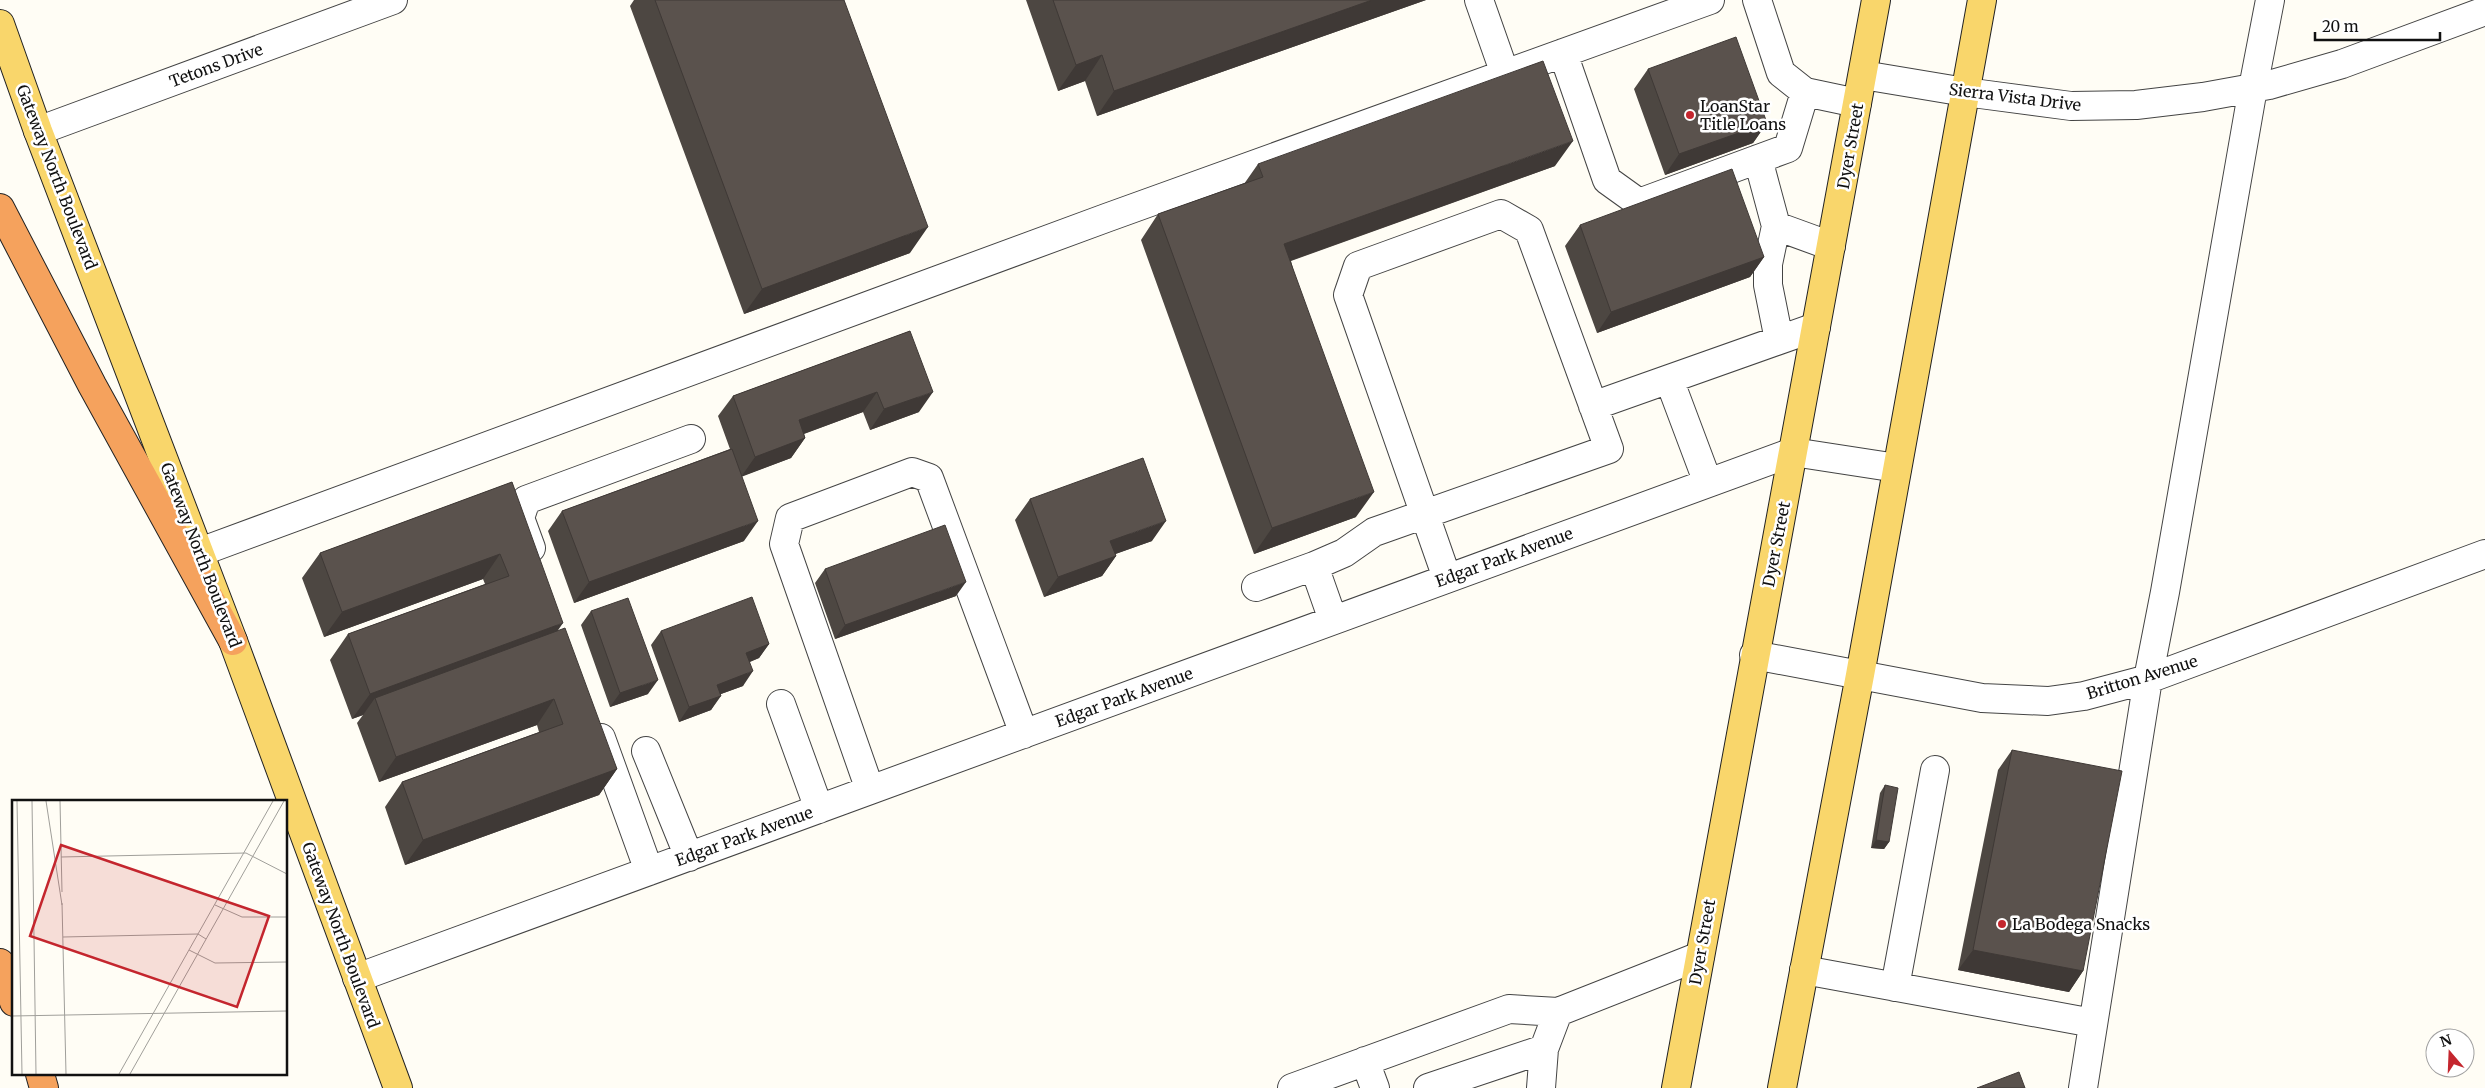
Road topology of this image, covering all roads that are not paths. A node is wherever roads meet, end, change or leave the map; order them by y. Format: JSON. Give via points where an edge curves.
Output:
{"nodes":[{"id":1,"x":393,"y":0,"type":"edge"},
{"id":2,"x":1479,"y":0,"type":"edge"},
{"id":3,"x":1710,"y":0,"type":"edge"},
{"id":4,"x":1757,"y":0,"type":"edge"},
{"id":5,"x":1876,"y":0,"type":"edge"},
{"id":6,"x":1982,"y":0,"type":"edge"},
{"id":7,"x":2270,"y":0,"type":"edge"},
{"id":8,"x":2485,"y":10,"type":"edge"},
{"id":9,"x":0,"y":24,"type":"edge"},
{"id":10,"x":1563,"y":53,"type":"junction"},
{"id":11,"x":1505,"y":74,"type":"junction"},
{"id":12,"x":1863,"y":75,"type":"junction"},
{"id":13,"x":2253,"y":88,"type":"junction"},
{"id":14,"x":1805,"y":92,"type":"junction"},
{"id":15,"x":1965,"y":92,"type":"junction"},
{"id":16,"x":1858,"y":103,"type":"junction"},
{"id":17,"x":38,"y":130,"type":"junction"},
{"id":18,"x":1758,"y":159,"type":"junction"},
{"id":19,"x":0,"y":208,"type":"edge"},
{"id":20,"x":1776,"y":226,"type":"junction"},
{"id":21,"x":1831,"y":246,"type":"junction"},
{"id":22,"x":1816,"y":327,"type":"junction"},
{"id":23,"x":1779,"y":340,"type":"junction"},
{"id":24,"x":1669,"y":379,"type":"junction"},
{"id":25,"x":1593,"y":406,"type":"junction"},
{"id":26,"x":692,"y":439,"type":"dead end"},
{"id":27,"x":1793,"y":452,"type":"junction"},
{"id":28,"x":1897,"y":468,"type":"junction"},
{"id":29,"x":1708,"y":483,"type":"junction"},
{"id":30,"x":1424,"y":514,"type":"junction"},
{"id":31,"x":200,"y":552,"type":"junction"},
{"id":32,"x":2485,"y":554,"type":"edge"},
{"id":33,"x":1314,"y":566,"type":"junction"},
{"id":34,"x":541,"y":574,"type":"edge"},
{"id":35,"x":1447,"y":578,"type":"junction"},
{"id":36,"x":1256,"y":587,"type":"dead end"},
{"id":37,"x":1333,"y":620,"type":"junction"},
{"id":38,"x":233,"y":641,"type":"junction"},
{"id":39,"x":1754,"y":655,"type":"junction"},
{"id":40,"x":1860,"y":674,"type":"junction"},
{"id":41,"x":2148,"y":679,"type":"junction"},
{"id":42,"x":781,"y":704,"type":"dead end"},
{"id":43,"x":592,"y":713,"type":"edge"},
{"id":44,"x":1024,"y":734,"type":"junction"},
{"id":45,"x":646,"y":751,"type":"dead end"},
{"id":46,"x":1936,"y":770,"type":"dead end"},
{"id":47,"x":870,"y":790,"type":"junction"},
{"id":48,"x":819,"y":809,"type":"junction"},
{"id":49,"x":689,"y":856,"type":"junction"},
{"id":50,"x":649,"y":871,"type":"junction"},
{"id":51,"x":1700,"y":956,"type":"junction"},
{"id":52,"x":0,"y":963,"type":"edge"},
{"id":53,"x":1804,"y":970,"type":"junction"},
{"id":54,"x":357,"y":978,"type":"junction"},
{"id":55,"x":1895,"y":987,"type":"junction"},
{"id":56,"x":12,"y":996,"type":"edge"},
{"id":57,"x":1558,"y":1012,"type":"junction"},
{"id":58,"x":2093,"y":1023,"type":"junction"},
{"id":59,"x":1544,"y":1049,"type":"junction"},
{"id":60,"x":1365,"y":1061,"type":"junction"},
{"id":61,"x":398,"y":1088,"type":"edge"},
{"id":62,"x":1292,"y":1088,"type":"edge"},
{"id":63,"x":1375,"y":1088,"type":"edge"},
{"id":64,"x":1428,"y":1088,"type":"edge"},
{"id":65,"x":1541,"y":1088,"type":"edge"},
{"id":66,"x":1676,"y":1088,"type":"edge"},
{"id":67,"x":1782,"y":1088,"type":"edge"},
{"id":68,"x":2083,"y":1088,"type":"edge"}],
"edges":[{"from":1,"to":17,"type":"street","name":"Tetons Drive"},
{"from":2,"to":11,"type":"street"},
{"from":3,"to":10,"type":"street"},
{"from":4,"to":14,"type":"street","via":[[1781,72]]},
{"from":5,"to":12,"type":"main road","name":"Dyer Street"},
{"from":6,"to":15,"type":"main road"},
{"from":7,"to":13,"type":"street"},
{"from":8,"to":13,"type":"street","name":"Sierra Vista Drive","via":[[2342,64]]},
{"from":9,"to":17,"type":"main road","name":"Gateway North Boulevard"},
{"from":10,"to":11,"type":"street"},
{"from":10,"to":18,"type":"street","via":[[1607,180],[1639,203]]},
{"from":11,"to":31,"type":"street"},
{"from":12,"to":15,"type":"street","name":"Sierra Vista Drive"},
{"from":12,"to":16,"type":"main road","name":"Dyer Street"},
{"from":13,"to":15,"type":"street","name":"Sierra Vista Drive","via":[[2204,98],[2071,106]]},
{"from":13,"to":41,"type":"street","via":[[2166,592]]},
{"from":14,"to":16,"type":"street"},
{"from":14,"to":18,"type":"street","via":[[1788,148]]},
{"from":15,"to":28,"type":"main road"},
{"from":16,"to":21,"type":"main road","name":"Dyer Street"},
{"from":17,"to":31,"type":"main road","name":"Gateway North Boulevard"},
{"from":18,"to":20,"type":"street"},
{"from":19,"to":38,"type":"highway","via":[[92,385]]},
{"from":20,"to":21,"type":"street"},
{"from":20,"to":23,"type":"street","via":[[1768,264],[1768,284]]},
{"from":21,"to":22,"type":"main road","name":"Dyer Street"},
{"from":22,"to":23,"type":"street"},
{"from":22,"to":27,"type":"main road","name":"Dyer Street"},
{"from":23,"to":24,"type":"street"},
{"from":24,"to":25,"type":"street"},
{"from":24,"to":29,"type":"street"},
{"from":25,"to":30,"type":"street","via":[[1609,449]]},
{"from":25,"to":30,"type":"street","via":[[1529,230],[1501,214],[1358,266],[1348,295]]},
{"from":26,"to":34,"type":"street","via":[[526,500],[520,518]]},
{"from":27,"to":28,"type":"street","name":"Edgar Park Avenue"},
{"from":27,"to":29,"type":"street","name":"Edgar Park Avenue"},
{"from":27,"to":39,"type":"main road","name":"Dyer Street"},
{"from":28,"to":40,"type":"main road"},
{"from":29,"to":35,"type":"street","name":"Edgar Park Avenue"},
{"from":30,"to":33,"type":"street","via":[[1374,532],[1344,553]]},
{"from":30,"to":35,"type":"street"},
{"from":31,"to":38,"type":"main road","name":"Gateway North Boulevard"},
{"from":32,"to":41,"type":"street","name":"Britton Avenue"},
{"from":33,"to":36,"type":"street"},
{"from":33,"to":37,"type":"street"},
{"from":35,"to":37,"type":"street","name":"Edgar Park Avenue"},
{"from":37,"to":44,"type":"street","name":"Edgar Park Avenue"},
{"from":38,"to":54,"type":"main road","name":"Gateway North Boulevard"},
{"from":39,"to":40,"type":"street","name":"Britton Avenue"},
{"from":39,"to":51,"type":"main road","name":"Dyer Street"},
{"from":40,"to":41,"type":"street","name":"Britton Avenue","via":[[1982,698],[2048,701],[2084,696]]},
{"from":40,"to":53,"type":"main road"},
{"from":41,"to":58,"type":"street"},
{"from":42,"to":48,"type":"street"},
{"from":43,"to":50,"type":"street"},
{"from":44,"to":47,"type":"street","name":"Edgar Park Avenue"},
{"from":44,"to":47,"type":"street","via":[[929,478],[912,472],[790,518],[784,544]]},
{"from":45,"to":49,"type":"street"},
{"from":46,"to":55,"type":"street"},
{"from":47,"to":48,"type":"street","name":"Edgar Park Avenue"},
{"from":48,"to":49,"type":"street","name":"Edgar Park Avenue"},
{"from":49,"to":50,"type":"street","name":"Edgar Park Avenue"},
{"from":50,"to":54,"type":"street","name":"Edgar Park Avenue"},
{"from":51,"to":57,"type":"street"},
{"from":51,"to":66,"type":"main road","name":"Dyer Street"},
{"from":52,"to":56,"type":"highway"},
{"from":53,"to":55,"type":"street"},
{"from":53,"to":67,"type":"main road"},
{"from":54,"to":61,"type":"main road","name":"Gateway North Boulevard"},
{"from":55,"to":58,"type":"street"},
{"from":57,"to":59,"type":"street"},
{"from":57,"to":60,"type":"street","via":[[1509,1009]]},
{"from":58,"to":68,"type":"street"},
{"from":59,"to":64,"type":"street"},
{"from":59,"to":65,"type":"street"},
{"from":60,"to":62,"type":"street"},
{"from":60,"to":63,"type":"street"}]}
